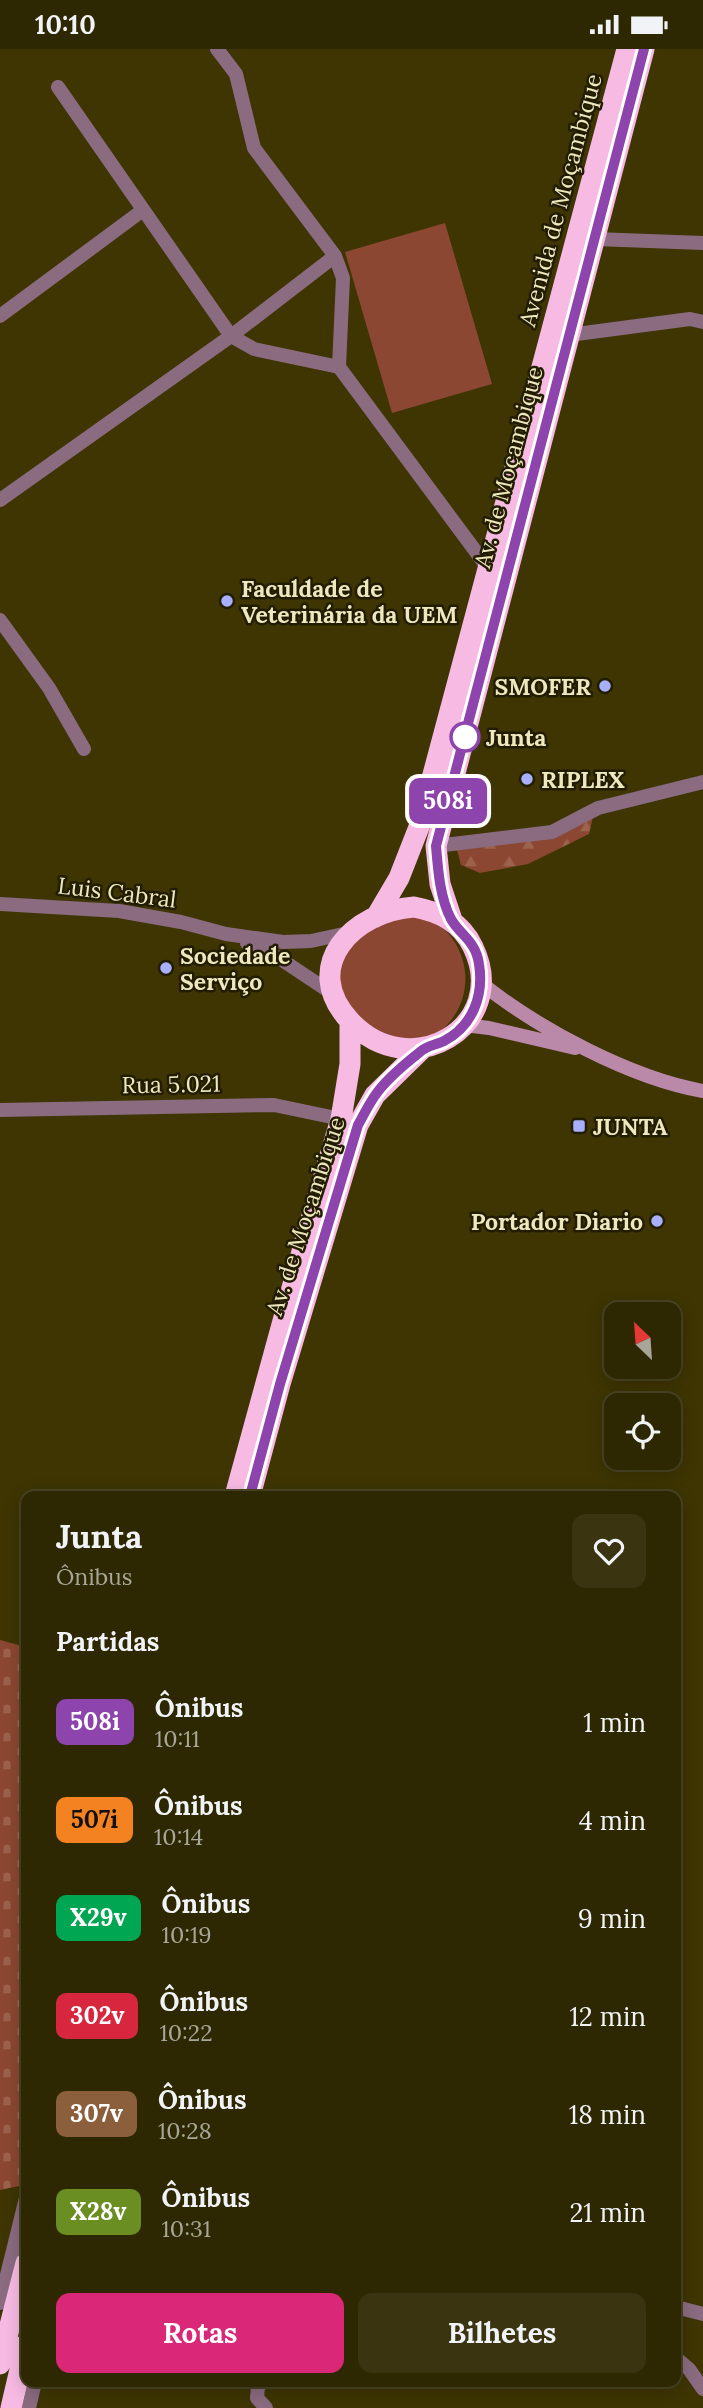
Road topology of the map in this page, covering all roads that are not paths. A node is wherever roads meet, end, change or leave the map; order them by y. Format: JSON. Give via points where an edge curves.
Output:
{"nodes":[{"id":1,"x":217,"y":49,"type":"edge"},
{"id":2,"x":627,"y":49,"type":"edge"},
{"id":3,"x":642,"y":58,"type":"edge"},
{"id":4,"x":58,"y":87,"type":"dead end"},
{"id":5,"x":144,"y":210,"type":"junction"},
{"id":6,"x":595,"y":239,"type":"junction"},
{"id":7,"x":703,"y":243,"type":"edge"},
{"id":8,"x":335,"y":256,"type":"junction"},
{"id":9,"x":0,"y":316,"type":"edge"},
{"id":10,"x":703,"y":322,"type":"edge"},
{"id":11,"x":569,"y":335,"type":"junction"},
{"id":12,"x":231,"y":336,"type":"junction"},
{"id":13,"x":339,"y":367,"type":"junction"},
{"id":14,"x":0,"y":500,"type":"edge"},
{"id":15,"x":488,"y":568,"type":"junction"},
{"id":16,"x":0,"y":621,"type":"edge"},
{"id":17,"x":84,"y":749,"type":"dead end"},
{"id":18,"x":703,"y":782,"type":"edge"},
{"id":19,"x":436,"y":846,"type":"junction"},
{"id":20,"x":0,"y":904,"type":"edge"},
{"id":21,"x":376,"y":917,"type":"junction"},
{"id":22,"x":452,"y":920,"type":"junction"},
{"id":23,"x":348,"y":933,"type":"junction"},
{"id":24,"x":226,"y":934,"type":"junction"},
{"id":25,"x":481,"y":983,"type":"junction"},
{"id":26,"x":333,"y":994,"type":"junction"},
{"id":27,"x":350,"y":1021,"type":"junction"},
{"id":28,"x":464,"y":1025,"type":"junction"},
{"id":29,"x":422,"y":1049,"type":"junction"},
{"id":30,"x":590,"y":1051,"type":"junction"},
{"id":31,"x":703,"y":1091,"type":"edge"},
{"id":32,"x":0,"y":1110,"type":"edge"},
{"id":33,"x":341,"y":1119,"type":"junction"},
{"id":34,"x":236,"y":1491,"type":"edge"},
{"id":35,"x":251,"y":1491,"type":"edge"},
{"id":36,"x":21,"y":2218,"type":"edge"},
{"id":37,"x":21,"y":2282,"type":"edge"},
{"id":38,"x":0,"y":2303,"type":"edge"},
{"id":39,"x":681,"y":2308,"type":"edge"},
{"id":40,"x":703,"y":2314,"type":"edge"},
{"id":41,"x":681,"y":2362,"type":"edge"},
{"id":42,"x":0,"y":2364,"type":"edge"},
{"id":43,"x":21,"y":2365,"type":"edge"},
{"id":44,"x":34,"y":2387,"type":"edge"},
{"id":45,"x":258,"y":2387,"type":"edge"},
{"id":46,"x":703,"y":2389,"type":"edge"},
{"id":47,"x":11,"y":2408,"type":"edge"},
{"id":48,"x":29,"y":2408,"type":"edge"},
{"id":49,"x":266,"y":2408,"type":"edge"}],
"edges":[{"from":1,"to":8,"type":"street","via":[[236,74],[254,148]]},
{"from":2,"to":15,"type":"highway","name":"Avenida de Moçambique"},
{"from":3,"to":6,"type":"highway","name":"Av. de Moçambique"},
{"from":4,"to":5,"type":"street"},
{"from":5,"to":9,"type":"street"},
{"from":5,"to":12,"type":"street"},
{"from":6,"to":7,"type":"street"},
{"from":6,"to":11,"type":"highway","name":"Av. de Moçambique"},
{"from":8,"to":12,"type":"street"},
{"from":8,"to":13,"type":"street","via":[[343,278]]},
{"from":10,"to":11,"type":"street","via":[[690,319]]},
{"from":11,"to":19,"type":"highway","name":"Av. de Moçambique"},
{"from":12,"to":13,"type":"street","via":[[254,349]]},
{"from":12,"to":14,"type":"street"},
{"from":13,"to":15,"type":"street"},
{"from":15,"to":21,"type":"highway","name":"Avenida de Moçambique","via":[[419,827]]},
{"from":16,"to":17,"type":"street","via":[[49,688]]},
{"from":18,"to":19,"type":"street","via":[[598,808],[552,832]]},
{"from":19,"to":22,"type":"highway","name":"Av. de Moçambique","via":[[440,884]]},
{"from":20,"to":24,"type":"street","name":"Luis Cabral","via":[[119,911]]},
{"from":21,"to":22,"type":"highway","via":[[394,908],[414,907]]},
{"from":21,"to":23,"type":"highway"},
{"from":22,"to":25,"type":"highway","name":"Av. de Moçambique","via":[[479,959]]},
{"from":23,"to":24,"type":"street","name":"Luis Cabral","via":[[283,942]]},
{"from":23,"to":26,"type":"highway","via":[[332,962]]},
{"from":24,"to":26,"type":"street","name":"Luis Cabral","via":[[279,958]]},
{"from":25,"to":28,"type":"highway","via":[[476,1006]]},
{"from":25,"to":30,"type":"street"},
{"from":26,"to":27,"type":"highway"},
{"from":27,"to":29,"type":"highway","via":[[382,1045]]},
{"from":27,"to":33,"type":"highway","name":"Av. de Moçambique","via":[[350,1065]]},
{"from":28,"to":29,"type":"highway","via":[[445,1041]]},
{"from":28,"to":30,"type":"street"},
{"from":29,"to":35,"type":"highway","name":"Av. de Moçambique","via":[[375,1095],[358,1125]]},
{"from":30,"to":31,"type":"street","via":[[676,1086]]},
{"from":32,"to":33,"type":"street","name":"Rua 5.021","via":[[274,1105]]},
{"from":33,"to":34,"type":"highway","name":"Av. de Moçambique"},
{"from":36,"to":38,"type":"street"},
{"from":37,"to":42,"type":"highway"},
{"from":39,"to":40,"type":"street"},
{"from":41,"to":46,"type":"street"},
{"from":43,"to":47,"type":"highway"},
{"from":44,"to":48,"type":"street"},
{"from":45,"to":49,"type":"street","via":[[257,2398]]}]}
